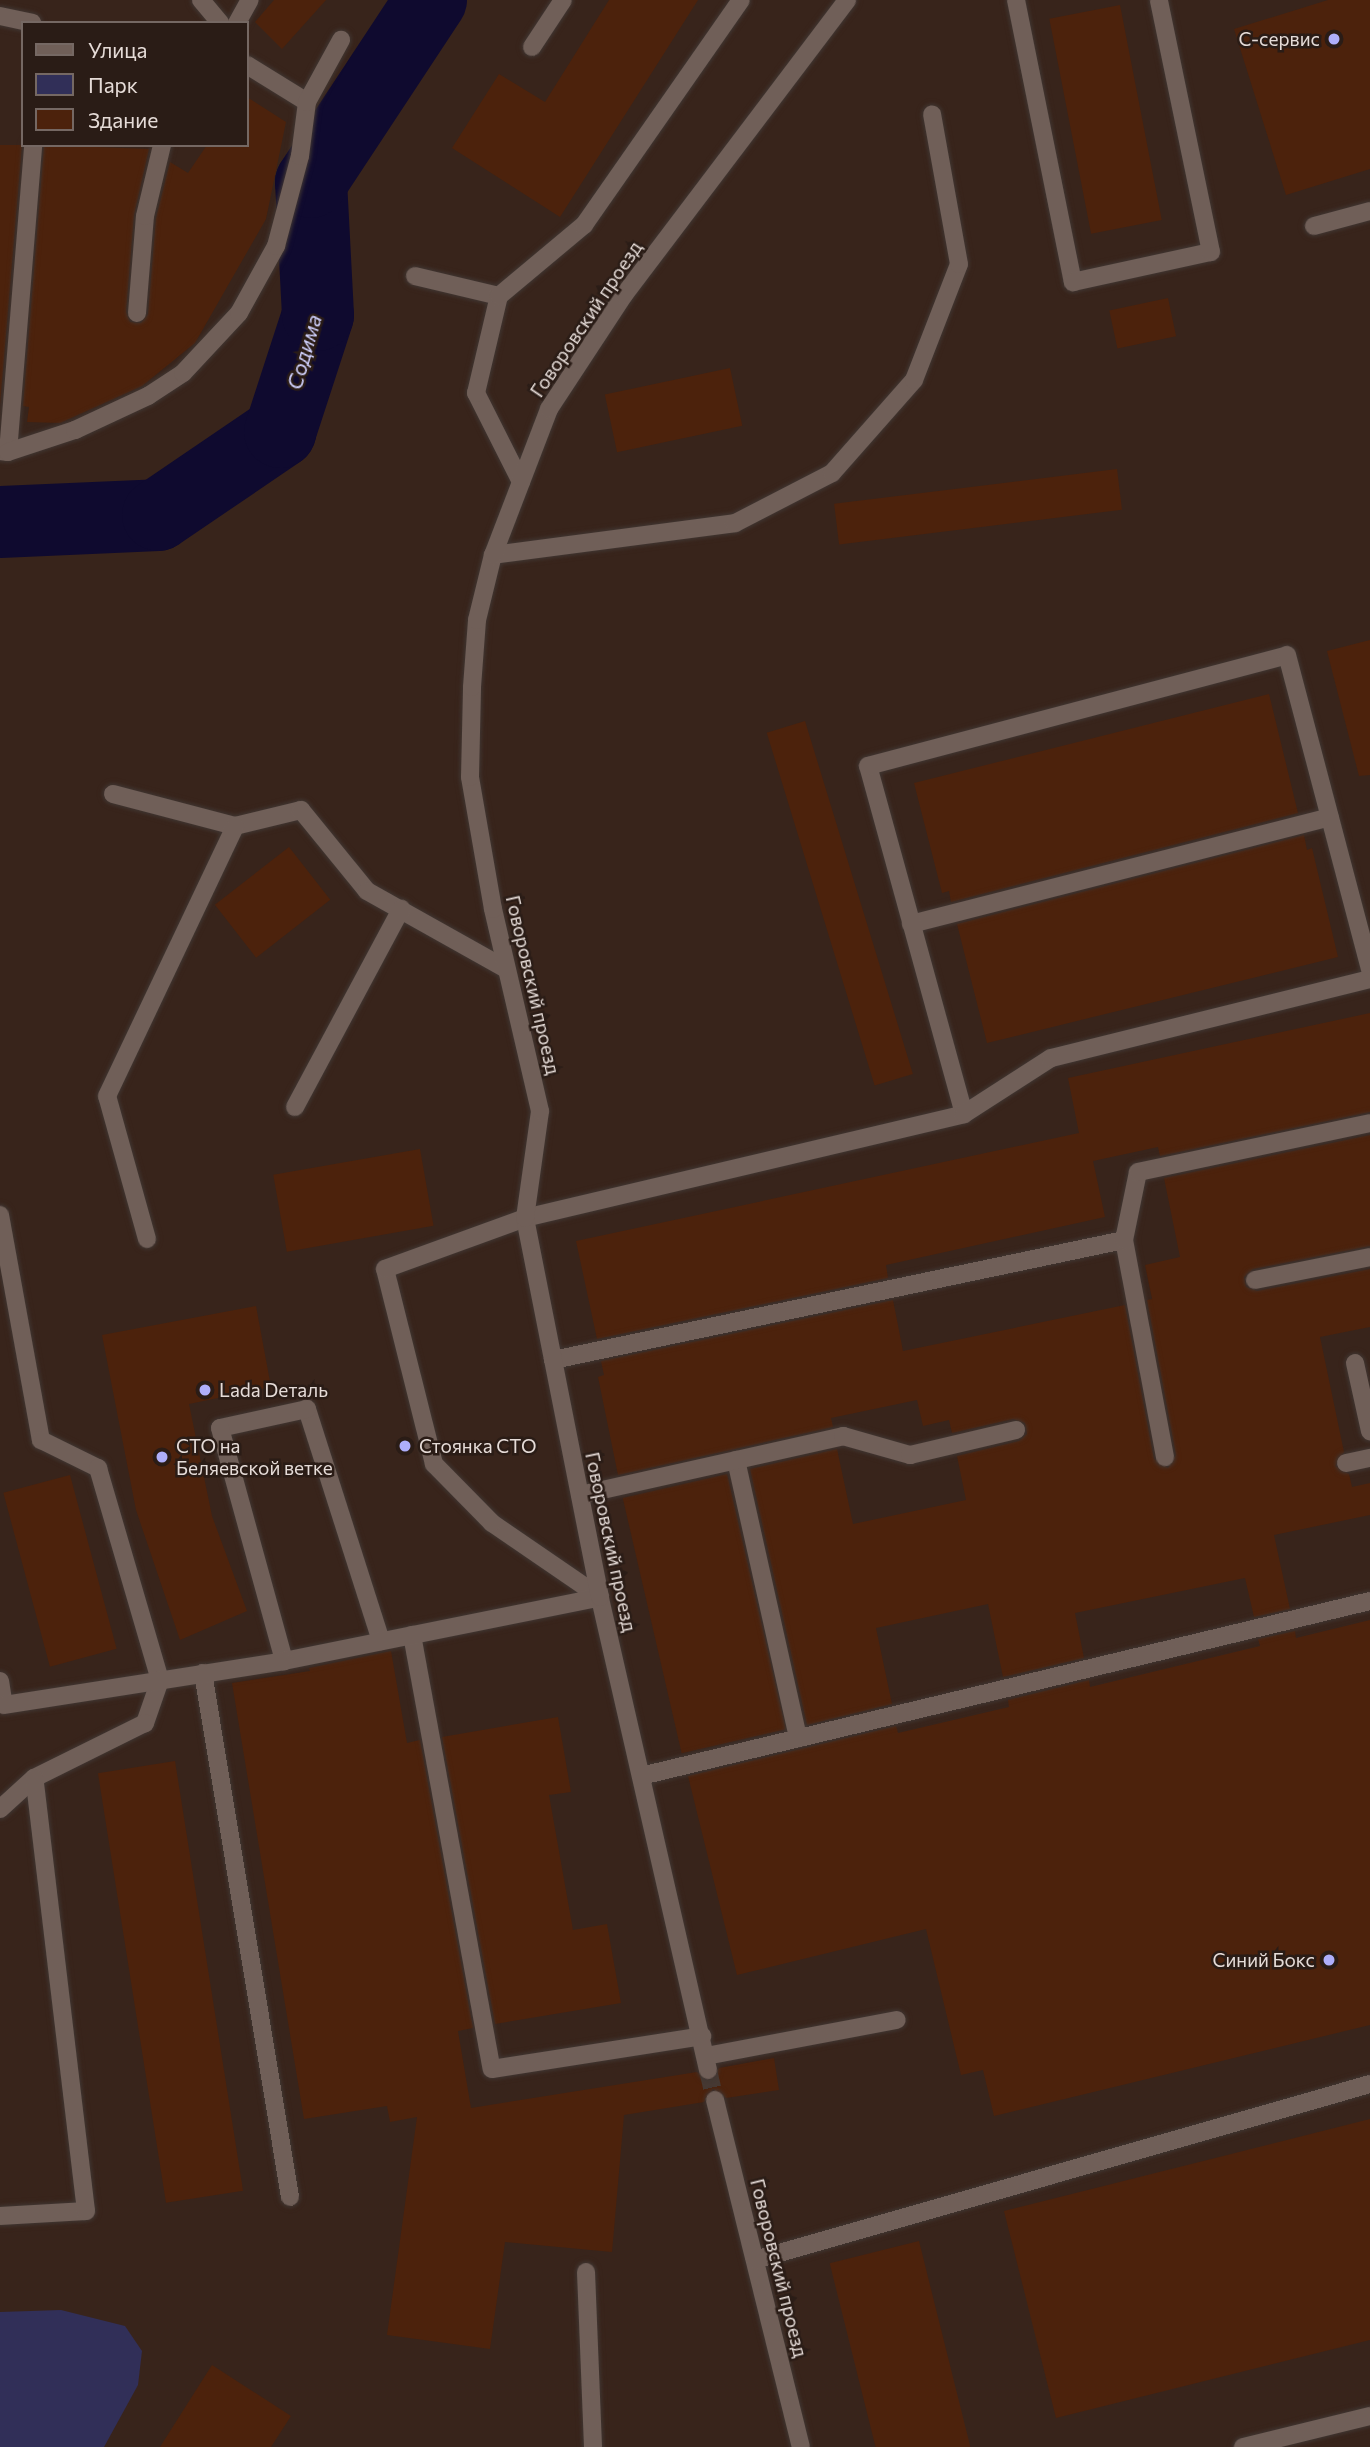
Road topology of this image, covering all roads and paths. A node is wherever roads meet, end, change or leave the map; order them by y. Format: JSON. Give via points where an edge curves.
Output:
{"nodes":[{"id":1,"x":201,"y":0,"type":"edge"},
{"id":2,"x":250,"y":0,"type":"edge"},
{"id":3,"x":563,"y":0,"type":"edge"},
{"id":4,"x":741,"y":0,"type":"edge"},
{"id":5,"x":846,"y":0,"type":"edge"},
{"id":6,"x":1016,"y":0,"type":"edge"},
{"id":7,"x":1159,"y":0,"type":"edge"},
{"id":8,"x":0,"y":16,"type":"edge"},
{"id":9,"x":23,"y":21,"type":"edge"},
{"id":10,"x":218,"y":21,"type":"edge"},
{"id":11,"x":238,"y":21,"type":"edge"},
{"id":12,"x":341,"y":40,"type":"dead end"},
{"id":13,"x":532,"y":47,"type":"dead end"},
{"id":14,"x":248,"y":66,"type":"edge"},
{"id":15,"x":307,"y":102,"type":"junction"},
{"id":16,"x":932,"y":114,"type":"dead end"},
{"id":17,"x":33,"y":147,"type":"edge"},
{"id":18,"x":162,"y":147,"type":"edge"},
{"id":19,"x":1370,"y":211,"type":"edge"},
{"id":20,"x":1314,"y":226,"type":"dead end"},
{"id":21,"x":415,"y":276,"type":"dead end"},
{"id":22,"x":499,"y":296,"type":"junction"},
{"id":23,"x":137,"y":313,"type":"dead end"},
{"id":24,"x":4,"y":451,"type":"edge"},
{"id":25,"x":521,"y":482,"type":"junction"},
{"id":26,"x":493,"y":555,"type":"junction"},
{"id":27,"x":113,"y":794,"type":"dead end"},
{"id":28,"x":1331,"y":817,"type":"junction"},
{"id":29,"x":235,"y":826,"type":"junction"},
{"id":30,"x":401,"y":909,"type":"junction"},
{"id":31,"x":911,"y":924,"type":"junction"},
{"id":32,"x":506,"y":969,"type":"junction"},
{"id":33,"x":1370,"y":970,"type":"edge"},
{"id":34,"x":1370,"y":979,"type":"edge"},
{"id":35,"x":295,"y":1107,"type":"dead end"},
{"id":36,"x":964,"y":1114,"type":"junction"},
{"id":37,"x":1370,"y":1123,"type":"edge"},
{"id":38,"x":0,"y":1215,"type":"edge"},
{"id":39,"x":525,"y":1218,"type":"junction"},
{"id":40,"x":147,"y":1240,"type":"dead end"},
{"id":41,"x":1124,"y":1240,"type":"junction"},
{"id":42,"x":1370,"y":1256,"type":"edge"},
{"id":43,"x":1255,"y":1280,"type":"dead end"},
{"id":44,"x":553,"y":1360,"type":"junction"},
{"id":45,"x":1355,"y":1363,"type":"dead end"},
{"id":46,"x":1016,"y":1430,"type":"dead end"},
{"id":47,"x":1370,"y":1431,"type":"edge"},
{"id":48,"x":1165,"y":1457,"type":"dead end"},
{"id":49,"x":1370,"y":1458,"type":"edge"},
{"id":50,"x":736,"y":1460,"type":"junction"},
{"id":51,"x":1346,"y":1463,"type":"dead end"},
{"id":52,"x":580,"y":1495,"type":"junction"},
{"id":53,"x":600,"y":1597,"type":"junction"},
{"id":54,"x":1370,"y":1601,"type":"edge"},
{"id":55,"x":412,"y":1635,"type":"junction"},
{"id":56,"x":381,"y":1641,"type":"junction"},
{"id":57,"x":284,"y":1661,"type":"junction"},
{"id":58,"x":203,"y":1673,"type":"junction"},
{"id":59,"x":160,"y":1680,"type":"junction"},
{"id":60,"x":0,"y":1681,"type":"edge"},
{"id":61,"x":798,"y":1738,"type":"junction"},
{"id":62,"x":641,"y":1776,"type":"junction"},
{"id":63,"x":34,"y":1778,"type":"junction"},
{"id":64,"x":0,"y":1809,"type":"edge"},
{"id":65,"x":897,"y":2020,"type":"dead end"},
{"id":66,"x":702,"y":2036,"type":"junction"},
{"id":67,"x":1370,"y":2084,"type":"edge"},
{"id":68,"x":715,"y":2100,"type":"tunnel mouth"},
{"id":69,"x":290,"y":2197,"type":"dead end"},
{"id":70,"x":0,"y":2216,"type":"edge"},
{"id":71,"x":755,"y":2260,"type":"junction"},
{"id":72,"x":586,"y":2272,"type":"dead end"},
{"id":73,"x":1370,"y":2416,"type":"edge"},
{"id":74,"x":593,"y":2447,"type":"edge"},
{"id":75,"x":802,"y":2447,"type":"edge"},
{"id":76,"x":1243,"y":2447,"type":"edge"}],
"edges":[{"from":1,"to":10,"type":"street"},
{"from":2,"to":11,"type":"street"},
{"from":3,"to":13,"type":"street"},
{"from":4,"to":22,"type":"street","via":[[584,225]]},
{"from":5,"to":25,"type":"street","name":"Говоровский проезд","via":[[624,295],[549,408]]},
{"from":6,"to":7,"type":"street","via":[[1073,282],[1211,252]]},
{"from":8,"to":9,"type":"street"},
{"from":12,"to":15,"type":"street"},
{"from":14,"to":15,"type":"street"},
{"from":15,"to":24,"type":"street","via":[[300,156],[276,246],[239,313],[183,373],[149,396],[111,415]]},
{"from":16,"to":26,"type":"street","via":[[959,264],[914,380],[832,473],[735,523]]},
{"from":17,"to":24,"type":"street"},
{"from":18,"to":23,"type":"street","via":[[145,216]]},
{"from":19,"to":20,"type":"street"},
{"from":21,"to":22,"type":"street"},
{"from":22,"to":25,"type":"street","via":[[476,393]]},
{"from":25,"to":26,"type":"street","name":"Говоровский проезд"},
{"from":26,"to":32,"type":"street","name":"Говоровский проезд","via":[[477,620],[470,777]]},
{"from":27,"to":29,"type":"street"},
{"from":28,"to":31,"type":"street"},
{"from":28,"to":31,"type":"street","via":[[1287,655],[868,766]]},
{"from":28,"to":33,"type":"street"},
{"from":29,"to":30,"type":"street","via":[[302,810],[367,891]]},
{"from":29,"to":40,"type":"street","via":[[107,1096]]},
{"from":30,"to":32,"type":"street"},
{"from":30,"to":35,"type":"street"},
{"from":31,"to":36,"type":"street"},
{"from":32,"to":39,"type":"street","name":"Говоровский проезд","via":[[540,1111]]},
{"from":34,"to":36,"type":"street","via":[[1051,1058]]},
{"from":36,"to":39,"type":"street"},
{"from":37,"to":41,"type":"street","via":[[1138,1172]]},
{"from":38,"to":59,"type":"street","via":[[41,1440],[98,1468]]},
{"from":39,"to":44,"type":"street","name":"Говоровский проезд"},
{"from":39,"to":53,"type":"street","via":[[385,1269],[434,1464],[492,1522]]},
{"from":41,"to":44,"type":"street"},
{"from":41,"to":48,"type":"street"},
{"from":42,"to":43,"type":"street"},
{"from":44,"to":52,"type":"street","name":"Говоровский проезд"},
{"from":45,"to":47,"type":"street"},
{"from":46,"to":50,"type":"street","via":[[910,1455],[843,1436]]},
{"from":49,"to":51,"type":"street"},
{"from":50,"to":52,"type":"street"},
{"from":50,"to":61,"type":"street"},
{"from":52,"to":53,"type":"street","name":"Говоровский проезд"},
{"from":53,"to":55,"type":"street"},
{"from":53,"to":62,"type":"street","name":"Говоровский проезд"},
{"from":54,"to":61,"type":"street"},
{"from":55,"to":56,"type":"street"},
{"from":55,"to":66,"type":"street","via":[[492,2069]]},
{"from":56,"to":57,"type":"street"},
{"from":56,"to":57,"type":"street","via":[[307,1409],[220,1428]]},
{"from":57,"to":58,"type":"street"},
{"from":58,"to":59,"type":"street"},
{"from":58,"to":69,"type":"street"},
{"from":59,"to":60,"type":"street","via":[[5,1705]]},
{"from":59,"to":63,"type":"street","via":[[145,1723]]},
{"from":61,"to":62,"type":"street"},
{"from":62,"to":66,"type":"street","name":"Говоровский проезд"},
{"from":63,"to":64,"type":"street"},
{"from":63,"to":70,"type":"street","via":[[86,2211]]},
{"from":65,"to":66,"type":"street","name":"Говоровский проезд","via":[[707,2063]]},
{"from":67,"to":71,"type":"street"},
{"from":68,"to":71,"type":"street","name":"Говоровский проезд"},
{"from":71,"to":75,"type":"street","name":"Говоровский проезд"},
{"from":72,"to":74,"type":"street"},
{"from":73,"to":76,"type":"street"}]}
